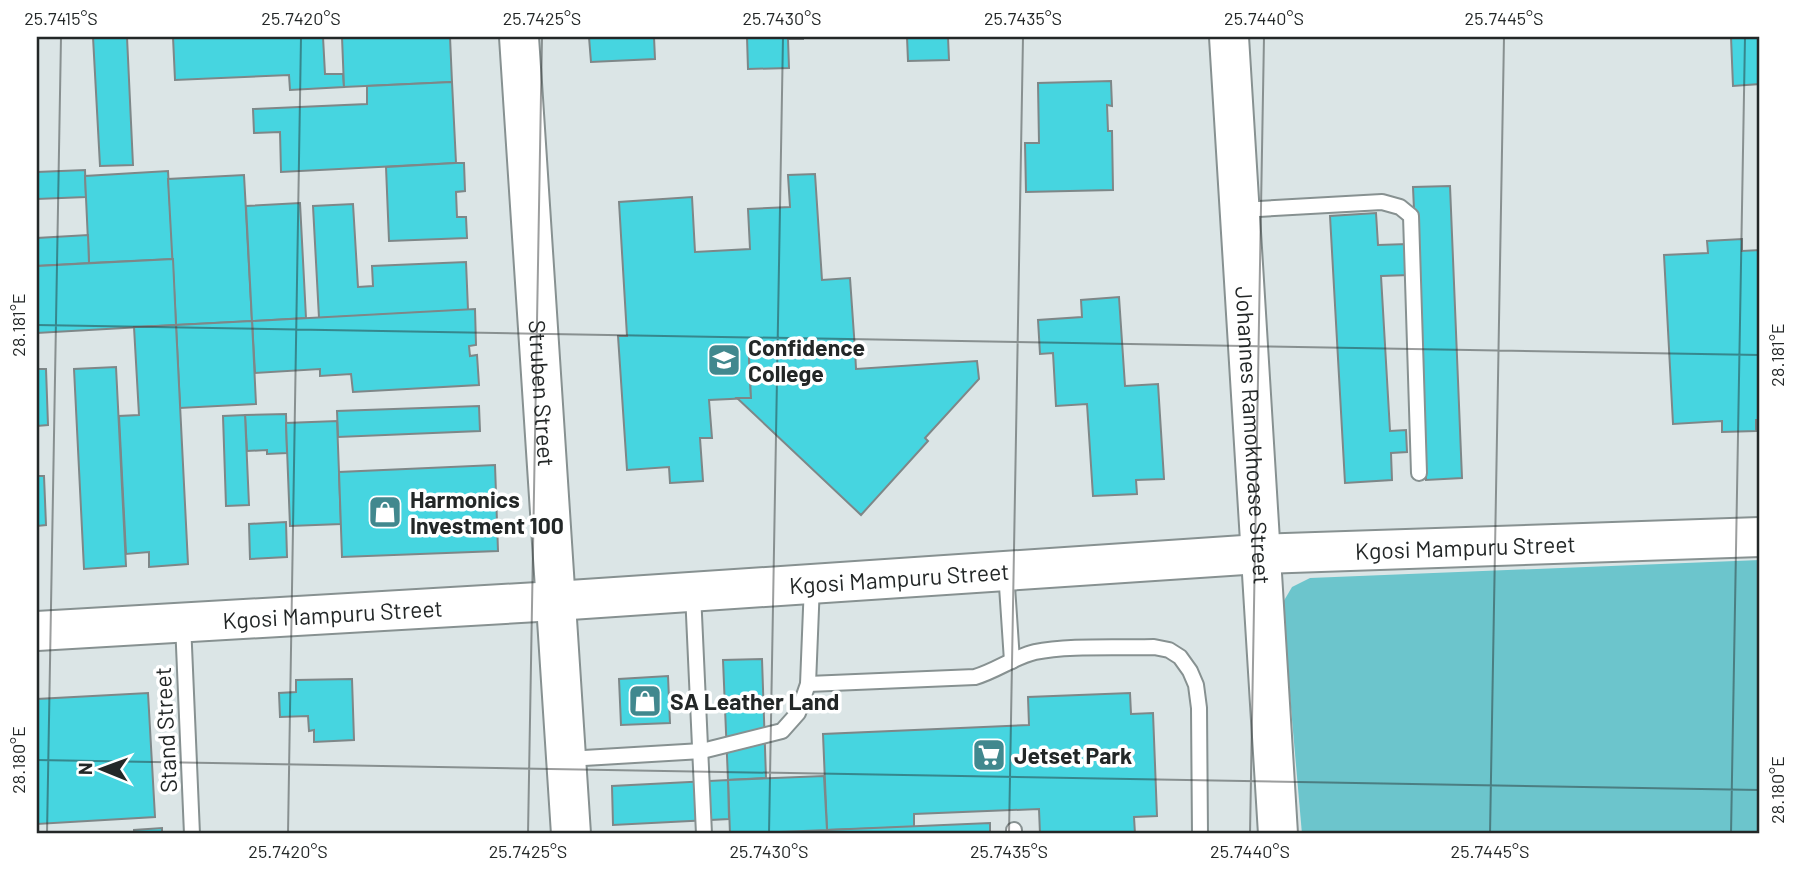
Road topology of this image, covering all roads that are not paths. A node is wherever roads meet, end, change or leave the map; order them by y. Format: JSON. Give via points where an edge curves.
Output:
{"nodes":[{"id":1,"x":519,"y":37,"type":"edge"},
{"id":2,"x":1229,"y":37,"type":"edge"},
{"id":3,"x":1239,"y":210,"type":"junction"},
{"id":4,"x":1419,"y":473,"type":"dead end"},
{"id":5,"x":1760,"y":537,"type":"edge"},
{"id":6,"x":1259,"y":554,"type":"junction"},
{"id":7,"x":1006,"y":570,"type":"junction"},
{"id":8,"x":812,"y":584,"type":"junction"},
{"id":9,"x":693,"y":592,"type":"junction"},
{"id":10,"x":555,"y":601,"type":"junction"},
{"id":11,"x":183,"y":624,"type":"junction"},
{"id":12,"x":37,"y":631,"type":"edge"},
{"id":13,"x":1012,"y":661,"type":"junction"},
{"id":14,"x":808,"y":684,"type":"junction"},
{"id":15,"x":702,"y":751,"type":"junction"},
{"id":16,"x":566,"y":759,"type":"junction"},
{"id":17,"x":192,"y":834,"type":"edge"},
{"id":18,"x":571,"y":834,"type":"edge"},
{"id":19,"x":705,"y":834,"type":"edge"},
{"id":20,"x":1200,"y":834,"type":"edge"},
{"id":21,"x":1273,"y":834,"type":"edge"}],
"edges":[{"from":1,"to":10,"type":"main road","name":"Struben Street"},
{"from":2,"to":3,"type":"main road","name":"Johannes Ramokhoase Street"},
{"from":3,"to":4,"type":"lane","via":[[1382,202],[1400,207],[1410,216]]},
{"from":3,"to":6,"type":"main road","name":"Johannes Ramokhoase Street"},
{"from":5,"to":6,"type":"main road","name":"Kgosi Mampuru Street"},
{"from":6,"to":7,"type":"main road","name":"Kgosi Mampuru Street"},
{"from":6,"to":21,"type":"main road","name":"Johannes Ramokhoase Street"},
{"from":7,"to":8,"type":"main road","name":"Kgosi Mampuru Street"},
{"from":7,"to":13,"type":"lane"},
{"from":8,"to":9,"type":"main road","name":"Kgosi Mampuru Street"},
{"from":8,"to":14,"type":"lane"},
{"from":9,"to":10,"type":"main road","name":"Kgosi Mampuru Street"},
{"from":9,"to":15,"type":"lane"},
{"from":10,"to":11,"type":"main road","name":"Kgosi Mampuru Street"},
{"from":10,"to":16,"type":"main road","name":"Struben Street"},
{"from":11,"to":12,"type":"main road","name":"Kgosi Mampuru Street"},
{"from":11,"to":17,"type":"lane","name":"Stand Street"},
{"from":13,"to":14,"type":"lane","via":[[975,677]]},
{"from":13,"to":20,"type":"lane","via":[[1054,650],[1154,647],[1180,657],[1191,671],[1199,708]]},
{"from":14,"to":15,"type":"lane","via":[[798,713],[782,731]]},
{"from":15,"to":16,"type":"lane"},
{"from":15,"to":19,"type":"lane"},
{"from":16,"to":18,"type":"main road","name":"Struben Street"}]}
